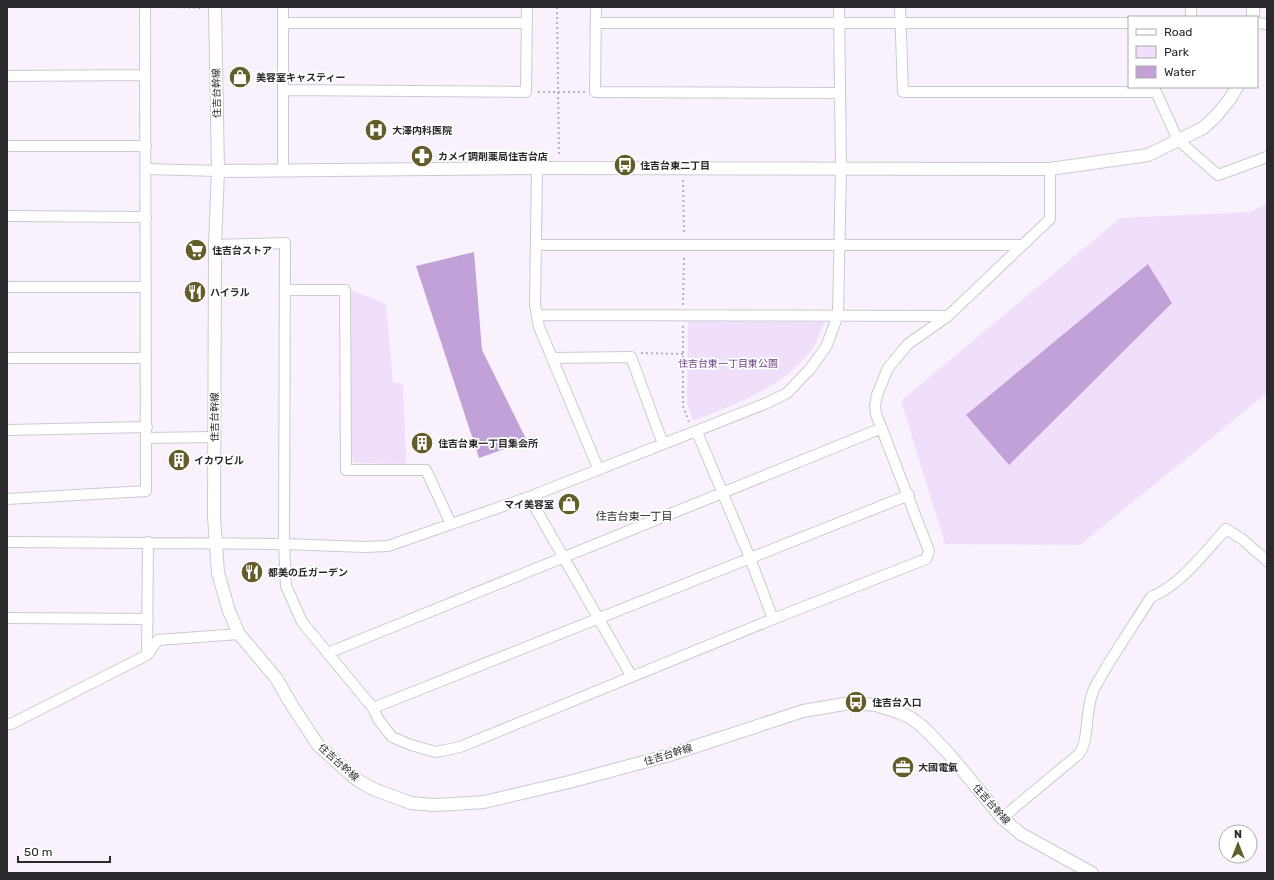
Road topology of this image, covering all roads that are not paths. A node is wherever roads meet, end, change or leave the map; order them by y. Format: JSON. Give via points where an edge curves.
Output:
{"nodes":[{"id":1,"x":145,"y":7,"type":"edge"},
{"id":2,"x":215,"y":7,"type":"edge"},
{"id":3,"x":283,"y":7,"type":"edge"},
{"id":4,"x":527,"y":7,"type":"edge"},
{"id":5,"x":596,"y":7,"type":"edge"},
{"id":6,"x":839,"y":7,"type":"edge"},
{"id":7,"x":900,"y":7,"type":"edge"},
{"id":8,"x":283,"y":22,"type":"junction"},
{"id":9,"x":1128,"y":22,"type":"edge"},
{"id":10,"x":527,"y":23,"type":"junction"},
{"id":11,"x":597,"y":23,"type":"junction"},
{"id":12,"x":900,"y":23,"type":"junction"},
{"id":13,"x":840,"y":24,"type":"junction"},
{"id":14,"x":145,"y":75,"type":"junction"},
{"id":15,"x":7,"y":76,"type":"edge"},
{"id":16,"x":1236,"y":88,"type":"edge"},
{"id":17,"x":284,"y":90,"type":"junction"},
{"id":18,"x":840,"y":93,"type":"junction"},
{"id":19,"x":1178,"y":140,"type":"junction"},
{"id":20,"x":7,"y":146,"type":"edge"},
{"id":21,"x":146,"y":146,"type":"junction"},
{"id":22,"x":1267,"y":157,"type":"edge"},
{"id":23,"x":537,"y":168,"type":"junction"},
{"id":24,"x":283,"y":169,"type":"junction"},
{"id":25,"x":841,"y":169,"type":"junction"},
{"id":26,"x":146,"y":170,"type":"junction"},
{"id":27,"x":1050,"y":170,"type":"junction"},
{"id":28,"x":218,"y":171,"type":"junction"},
{"id":29,"x":7,"y":216,"type":"edge"},
{"id":30,"x":146,"y":217,"type":"junction"},
{"id":31,"x":215,"y":245,"type":"junction"},
{"id":32,"x":536,"y":245,"type":"junction"},
{"id":33,"x":839,"y":245,"type":"junction"},
{"id":34,"x":1023,"y":245,"type":"junction"},
{"id":35,"x":7,"y":287,"type":"edge"},
{"id":36,"x":146,"y":287,"type":"junction"},
{"id":37,"x":285,"y":290,"type":"junction"},
{"id":38,"x":537,"y":315,"type":"junction"},
{"id":39,"x":838,"y":315,"type":"junction"},
{"id":40,"x":948,"y":316,"type":"junction"},
{"id":41,"x":7,"y":358,"type":"edge"},
{"id":42,"x":146,"y":358,"type":"junction"},
{"id":43,"x":552,"y":358,"type":"junction"},
{"id":44,"x":146,"y":427,"type":"junction"},
{"id":45,"x":882,"y":428,"type":"junction"},
{"id":46,"x":7,"y":430,"type":"edge"},
{"id":47,"x":695,"y":432,"type":"junction"},
{"id":48,"x":214,"y":437,"type":"junction"},
{"id":49,"x":146,"y":438,"type":"junction"},
{"id":50,"x":663,"y":444,"type":"junction"},
{"id":51,"x":598,"y":468,"type":"junction"},
{"id":52,"x":723,"y":493,"type":"junction"},
{"id":53,"x":909,"y":496,"type":"junction"},
{"id":54,"x":529,"y":497,"type":"junction"},
{"id":55,"x":7,"y":499,"type":"edge"},
{"id":56,"x":451,"y":524,"type":"junction"},
{"id":57,"x":7,"y":542,"type":"edge"},
{"id":58,"x":148,"y":542,"type":"junction"},
{"id":59,"x":215,"y":544,"type":"junction"},
{"id":60,"x":284,"y":544,"type":"junction"},
{"id":61,"x":563,"y":558,"type":"junction"},
{"id":62,"x":750,"y":558,"type":"junction"},
{"id":63,"x":1267,"y":561,"type":"edge"},
{"id":64,"x":7,"y":618,"type":"edge"},
{"id":65,"x":600,"y":618,"type":"junction"},
{"id":66,"x":773,"y":619,"type":"junction"},
{"id":67,"x":148,"y":620,"type":"junction"},
{"id":68,"x":239,"y":634,"type":"junction"},
{"id":69,"x":328,"y":653,"type":"junction"},
{"id":70,"x":147,"y":655,"type":"junction"},
{"id":71,"x":632,"y":677,"type":"junction"},
{"id":72,"x":373,"y":708,"type":"junction"},
{"id":73,"x":7,"y":724,"type":"edge"},
{"id":74,"x":1002,"y":818,"type":"junction"},
{"id":75,"x":1092,"y":873,"type":"edge"}],
"edges":[{"from":1,"to":14,"type":"street"},
{"from":2,"to":28,"type":"street","name":"住吉台幹線"},
{"from":3,"to":8,"type":"street"},
{"from":4,"to":10,"type":"street"},
{"from":5,"to":11,"type":"street"},
{"from":6,"to":13,"type":"street"},
{"from":7,"to":12,"type":"street"},
{"from":8,"to":10,"type":"street"},
{"from":8,"to":17,"type":"street"},
{"from":9,"to":12,"type":"street"},
{"from":10,"to":17,"type":"street","via":[[526,92]]},
{"from":11,"to":13,"type":"street"},
{"from":11,"to":18,"type":"street","via":[[595,92]]},
{"from":12,"to":13,"type":"street"},
{"from":12,"to":19,"type":"street","via":[[903,92],[1156,92]]},
{"from":13,"to":18,"type":"street"},
{"from":14,"to":15,"type":"street"},
{"from":14,"to":21,"type":"street"},
{"from":16,"to":19,"type":"street","via":[[1216,116],[1203,128]]},
{"from":17,"to":24,"type":"street"},
{"from":18,"to":25,"type":"street"},
{"from":19,"to":22,"type":"street","via":[[1218,175]]},
{"from":19,"to":27,"type":"street","via":[[1148,155]]},
{"from":20,"to":21,"type":"street"},
{"from":21,"to":26,"type":"street"},
{"from":23,"to":24,"type":"street"},
{"from":23,"to":25,"type":"street"},
{"from":23,"to":32,"type":"street"},
{"from":24,"to":28,"type":"street"},
{"from":25,"to":27,"type":"street"},
{"from":25,"to":33,"type":"street"},
{"from":26,"to":28,"type":"street"},
{"from":26,"to":30,"type":"street"},
{"from":27,"to":34,"type":"street","via":[[1050,219]]},
{"from":28,"to":31,"type":"street","name":"住吉台幹線"},
{"from":29,"to":30,"type":"street"},
{"from":30,"to":36,"type":"street"},
{"from":31,"to":37,"type":"street","via":[[284,243]]},
{"from":31,"to":48,"type":"street","name":"住吉台幹線"},
{"from":32,"to":33,"type":"street"},
{"from":32,"to":38,"type":"street"},
{"from":33,"to":34,"type":"street"},
{"from":33,"to":39,"type":"street"},
{"from":34,"to":40,"type":"street"},
{"from":35,"to":36,"type":"street"},
{"from":36,"to":42,"type":"street"},
{"from":37,"to":56,"type":"street","via":[[344,290],[346,470],[426,470]]},
{"from":37,"to":60,"type":"street"},
{"from":38,"to":39,"type":"street"},
{"from":38,"to":43,"type":"street","via":[[539,327]]},
{"from":39,"to":40,"type":"street"},
{"from":39,"to":47,"type":"street","via":[[826,347],[810,369],[787,393]]},
{"from":40,"to":45,"type":"street","via":[[908,344],[888,368],[875,405]]},
{"from":41,"to":42,"type":"street"},
{"from":42,"to":44,"type":"street"},
{"from":43,"to":50,"type":"street","via":[[631,357]]},
{"from":43,"to":51,"type":"street"},
{"from":44,"to":46,"type":"street"},
{"from":44,"to":49,"type":"street"},
{"from":45,"to":52,"type":"street"},
{"from":45,"to":53,"type":"street"},
{"from":47,"to":50,"type":"street"},
{"from":47,"to":52,"type":"street"},
{"from":48,"to":49,"type":"street"},
{"from":48,"to":59,"type":"street","name":"住吉台幹線"},
{"from":49,"to":55,"type":"street","via":[[146,491]]},
{"from":50,"to":51,"type":"street"},
{"from":51,"to":54,"type":"street"},
{"from":52,"to":61,"type":"street"},
{"from":52,"to":62,"type":"street"},
{"from":53,"to":62,"type":"street"},
{"from":53,"to":66,"type":"street","via":[[929,551],[926,558]]},
{"from":54,"to":56,"type":"street"},
{"from":54,"to":61,"type":"street"},
{"from":56,"to":60,"type":"street","via":[[388,546]]},
{"from":57,"to":58,"type":"street"},
{"from":58,"to":59,"type":"street"},
{"from":58,"to":67,"type":"street"},
{"from":59,"to":60,"type":"street"},
{"from":59,"to":68,"type":"street","name":"住吉台幹線","via":[[218,573]]},
{"from":60,"to":69,"type":"street","via":[[286,586],[302,622]]},
{"from":61,"to":65,"type":"street"},
{"from":61,"to":69,"type":"street"},
{"from":62,"to":65,"type":"street"},
{"from":62,"to":66,"type":"street"},
{"from":63,"to":74,"type":"street","via":[[1226,529],[1178,581],[1151,597],[1094,690],[1087,708],[1084,747],[1079,754]]},
{"from":64,"to":67,"type":"street"},
{"from":65,"to":71,"type":"street"},
{"from":65,"to":72,"type":"street"},
{"from":66,"to":71,"type":"street"},
{"from":67,"to":70,"type":"street"},
{"from":68,"to":70,"type":"street","via":[[158,640]]},
{"from":68,"to":74,"type":"street","name":"住吉台幹線","via":[[276,678],[318,745],[356,779],[373,789],[411,803],[469,803],[526,793],[666,756],[802,711],[850,703],[876,705],[898,712],[923,727]]},
{"from":69,"to":72,"type":"street"},
{"from":70,"to":73,"type":"street"},
{"from":71,"to":72,"type":"street","via":[[460,747],[436,752],[392,737]]},
{"from":74,"to":75,"type":"street","name":"住吉台幹線","via":[[1021,834]]}]}
